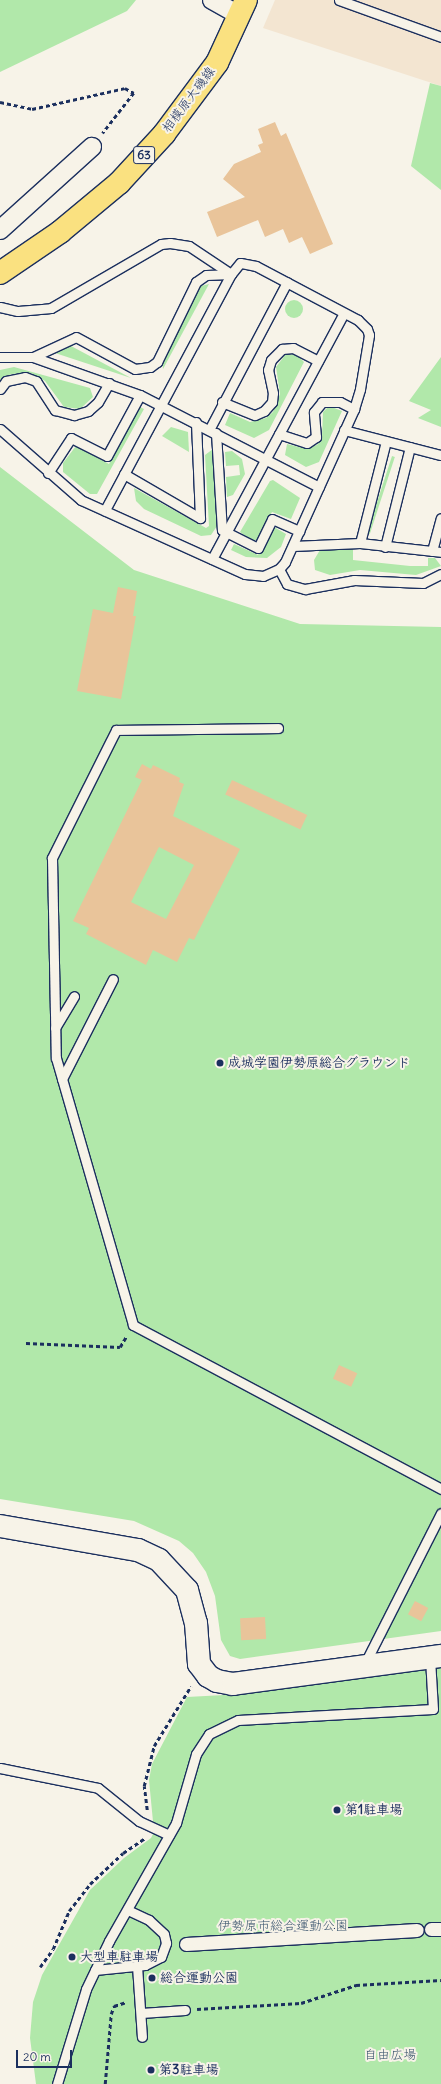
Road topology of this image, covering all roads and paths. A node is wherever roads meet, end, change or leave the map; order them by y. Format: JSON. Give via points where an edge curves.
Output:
{"nodes":[{"id":1,"x":212,"y":0,"type":"edge"},
{"id":2,"x":339,"y":0,"type":"edge"},
{"id":3,"x":242,"y":7,"type":"edge"},
{"id":4,"x":441,"y":37,"type":"edge"},
{"id":5,"x":0,"y":102,"type":"edge"},
{"id":6,"x":92,"y":147,"type":"joint"},
{"id":7,"x":0,"y":230,"type":"edge"},
{"id":8,"x":0,"y":274,"type":"edge"},
{"id":9,"x":231,"y":274,"type":"junction"},
{"id":10,"x":287,"y":282,"type":"junction"},
{"id":11,"x":0,"y":307,"type":"edge"},
{"id":12,"x":344,"y":312,"type":"junction"},
{"id":13,"x":0,"y":357,"type":"edge"},
{"id":14,"x":33,"y":357,"type":"junction"},
{"id":15,"x":318,"y":361,"type":"junction"},
{"id":16,"x":109,"y":382,"type":"junction"},
{"id":17,"x":0,"y":389,"type":"edge"},
{"id":18,"x":140,"y":394,"type":"junction"},
{"id":19,"x":222,"y":402,"type":"junction"},
{"id":20,"x":161,"y":403,"type":"junction"},
{"id":21,"x":354,"y":409,"type":"junction"},
{"id":22,"x":196,"y":422,"type":"junction"},
{"id":23,"x":0,"y":429,"type":"edge"},
{"id":24,"x":344,"y":430,"type":"junction"},
{"id":25,"x":213,"y":432,"type":"junction"},
{"id":26,"x":279,"y":434,"type":"junction"},
{"id":27,"x":386,"y":441,"type":"junction"},
{"id":28,"x":410,"y":447,"type":"junction"},
{"id":29,"x":441,"y":455,"type":"edge"},
{"id":30,"x":266,"y":459,"type":"junction"},
{"id":31,"x":48,"y":473,"type":"junction"},
{"id":32,"x":124,"y":474,"type":"junction"},
{"id":33,"x":319,"y":487,"type":"junction"},
{"id":34,"x":105,"y":510,"type":"junction"},
{"id":35,"x":441,"y":518,"type":"edge"},
{"id":36,"x":299,"y":531,"type":"junction"},
{"id":37,"x":226,"y":532,"type":"junction"},
{"id":38,"x":360,"y":544,"type":"junction"},
{"id":39,"x":292,"y":546,"type":"junction"},
{"id":40,"x":385,"y":546,"type":"junction"},
{"id":41,"x":437,"y":552,"type":"edge"},
{"id":42,"x":212,"y":559,"type":"junction"},
{"id":43,"x":278,"y":569,"type":"junction"},
{"id":44,"x":441,"y":574,"type":"edge"},
{"id":45,"x":278,"y":728,"type":"dead end"},
{"id":46,"x":113,"y":979,"type":"dead end"},
{"id":47,"x":74,"y":996,"type":"dead end"},
{"id":48,"x":55,"y":1028,"type":"junction"},
{"id":49,"x":62,"y":1079,"type":"junction"},
{"id":50,"x":133,"y":1325,"type":"junction"},
{"id":51,"x":26,"y":1343,"type":"dead end"},
{"id":52,"x":441,"y":1490,"type":"edge"},
{"id":53,"x":441,"y":1513,"type":"edge"},
{"id":54,"x":0,"y":1526,"type":"edge"},
{"id":55,"x":436,"y":1656,"type":"edge"},
{"id":56,"x":364,"y":1665,"type":"junction"},
{"id":57,"x":0,"y":1768,"type":"edge"},
{"id":58,"x":169,"y":1835,"type":"junction"},
{"id":59,"x":128,"y":1910,"type":"junction"},
{"id":60,"x":430,"y":1929,"type":"edge"},
{"id":61,"x":186,"y":1944,"type":"dead end"},
{"id":62,"x":137,"y":1966,"type":"junction"},
{"id":63,"x":95,"y":1970,"type":"junction"},
{"id":64,"x":441,"y":1980,"type":"edge"},
{"id":65,"x":140,"y":2000,"type":"junction"},
{"id":66,"x":185,"y":2010,"type":"joint"},
{"id":67,"x":141,"y":2012,"type":"junction"},
{"id":68,"x":142,"y":2037,"type":"dead end"},
{"id":69,"x":57,"y":2084,"type":"edge"},
{"id":70,"x":105,"y":2084,"type":"edge"}],
"edges":[{"from":1,"to":3,"type":"street"},
{"from":2,"to":4,"type":"lane"},
{"from":3,"to":8,"type":"main road","name":"相模原大磯線","number":"63","via":[[217,62],[202,85],[134,167],[60,232]]},
{"from":5,"to":6,"type":"path","via":[[32,109],[125,88],[134,93]]},
{"from":6,"to":7,"type":"street"},
{"from":9,"to":10,"type":"lane","via":[[245,262]]},
{"from":9,"to":11,"type":"lane","via":[[189,246],[161,244],[51,308],[18,311]]},
{"from":9,"to":14,"type":"lane","via":[[206,275],[196,282],[157,362],[150,367],[135,369],[76,337]]},
{"from":9,"to":20,"type":"lane"},
{"from":10,"to":12,"type":"lane"},
{"from":10,"to":19,"type":"lane"},
{"from":12,"to":15,"type":"lane"},
{"from":12,"to":21,"type":"lane","via":[[364,324],[369,335]]},
{"from":13,"to":14,"type":"lane"},
{"from":14,"to":16,"type":"lane"},
{"from":15,"to":19,"type":"lane","via":[[293,348],[282,349],[271,360],[268,370],[273,392],[272,402],[264,411],[255,415]]},
{"from":15,"to":26,"type":"lane"},
{"from":16,"to":17,"type":"lane","via":[[98,402],[88,411],[74,415],[55,410],[36,381],[25,377],[6,381]]},
{"from":16,"to":18,"type":"lane"},
{"from":18,"to":20,"type":"lane"},
{"from":18,"to":31,"type":"lane","via":[[107,456],[71,438]]},
{"from":19,"to":25,"type":"lane"},
{"from":20,"to":22,"type":"lane"},
{"from":20,"to":32,"type":"lane"},
{"from":21,"to":24,"type":"lane"},
{"from":21,"to":26,"type":"lane","via":[[340,402],[322,402],[314,412],[316,436],[307,443]]},
{"from":22,"to":25,"type":"lane"},
{"from":22,"to":32,"type":"lane","via":[[200,518]]},
{"from":23,"to":31,"type":"lane"},
{"from":24,"to":27,"type":"lane"},
{"from":24,"to":33,"type":"lane"},
{"from":25,"to":30,"type":"lane"},
{"from":25,"to":37,"type":"lane","via":[[222,530]]},
{"from":26,"to":30,"type":"lane"},
{"from":27,"to":28,"type":"lane"},
{"from":27,"to":38,"type":"lane"},
{"from":28,"to":29,"type":"lane"},
{"from":28,"to":40,"type":"lane"},
{"from":30,"to":33,"type":"lane"},
{"from":30,"to":37,"type":"lane"},
{"from":31,"to":34,"type":"lane","via":[[81,500]]},
{"from":32,"to":34,"type":"lane"},
{"from":33,"to":36,"type":"lane"},
{"from":34,"to":42,"type":"lane"},
{"from":35,"to":41,"type":"lane"},
{"from":36,"to":37,"type":"lane","via":[[272,519],[258,548]]},
{"from":36,"to":39,"type":"lane"},
{"from":37,"to":42,"type":"lane"},
{"from":38,"to":39,"type":"lane"},
{"from":38,"to":40,"type":"lane"},
{"from":39,"to":43,"type":"lane"},
{"from":40,"to":41,"type":"lane"},
{"from":42,"to":43,"type":"lane","via":[[254,577]]},
{"from":43,"to":44,"type":"lane","via":[[287,584],[305,589],[354,580],[423,583]]},
{"from":45,"to":48,"type":"lane","via":[[116,730],[52,858]]},
{"from":46,"to":49,"type":"lane"},
{"from":47,"to":48,"type":"lane"},
{"from":48,"to":49,"type":"lane","via":[[56,1058]]},
{"from":49,"to":50,"type":"lane"},
{"from":50,"to":51,"type":"path","via":[[120,1347]]},
{"from":50,"to":52,"type":"lane"},
{"from":53,"to":56,"type":"lane"},
{"from":54,"to":56,"type":"street","via":[[138,1550],[159,1560],[187,1590],[194,1617],[199,1664],[208,1676],[217,1681],[233,1684]]},
{"from":55,"to":56,"type":"street"},
{"from":55,"to":58,"type":"lane","via":[[433,1709],[238,1720],[217,1728],[209,1734],[196,1754],[185,1795]]},
{"from":57,"to":58,"type":"lane","via":[[98,1788],[139,1821]]},
{"from":58,"to":59,"type":"lane"},
{"from":59,"to":62,"type":"lane","via":[[158,1927],[166,1943],[157,1961]]},
{"from":59,"to":63,"type":"lane"},
{"from":60,"to":61,"type":"street"},
{"from":62,"to":63,"type":"lane"},
{"from":62,"to":65,"type":"lane"},
{"from":63,"to":69,"type":"lane","via":[[86,1989]]},
{"from":64,"to":66,"type":"path","via":[[356,1985],[301,2003]]},
{"from":65,"to":67,"type":"lane"},
{"from":65,"to":70,"type":"path","via":[[114,2006]]},
{"from":66,"to":67,"type":"lane"},
{"from":67,"to":68,"type":"lane"}]}
